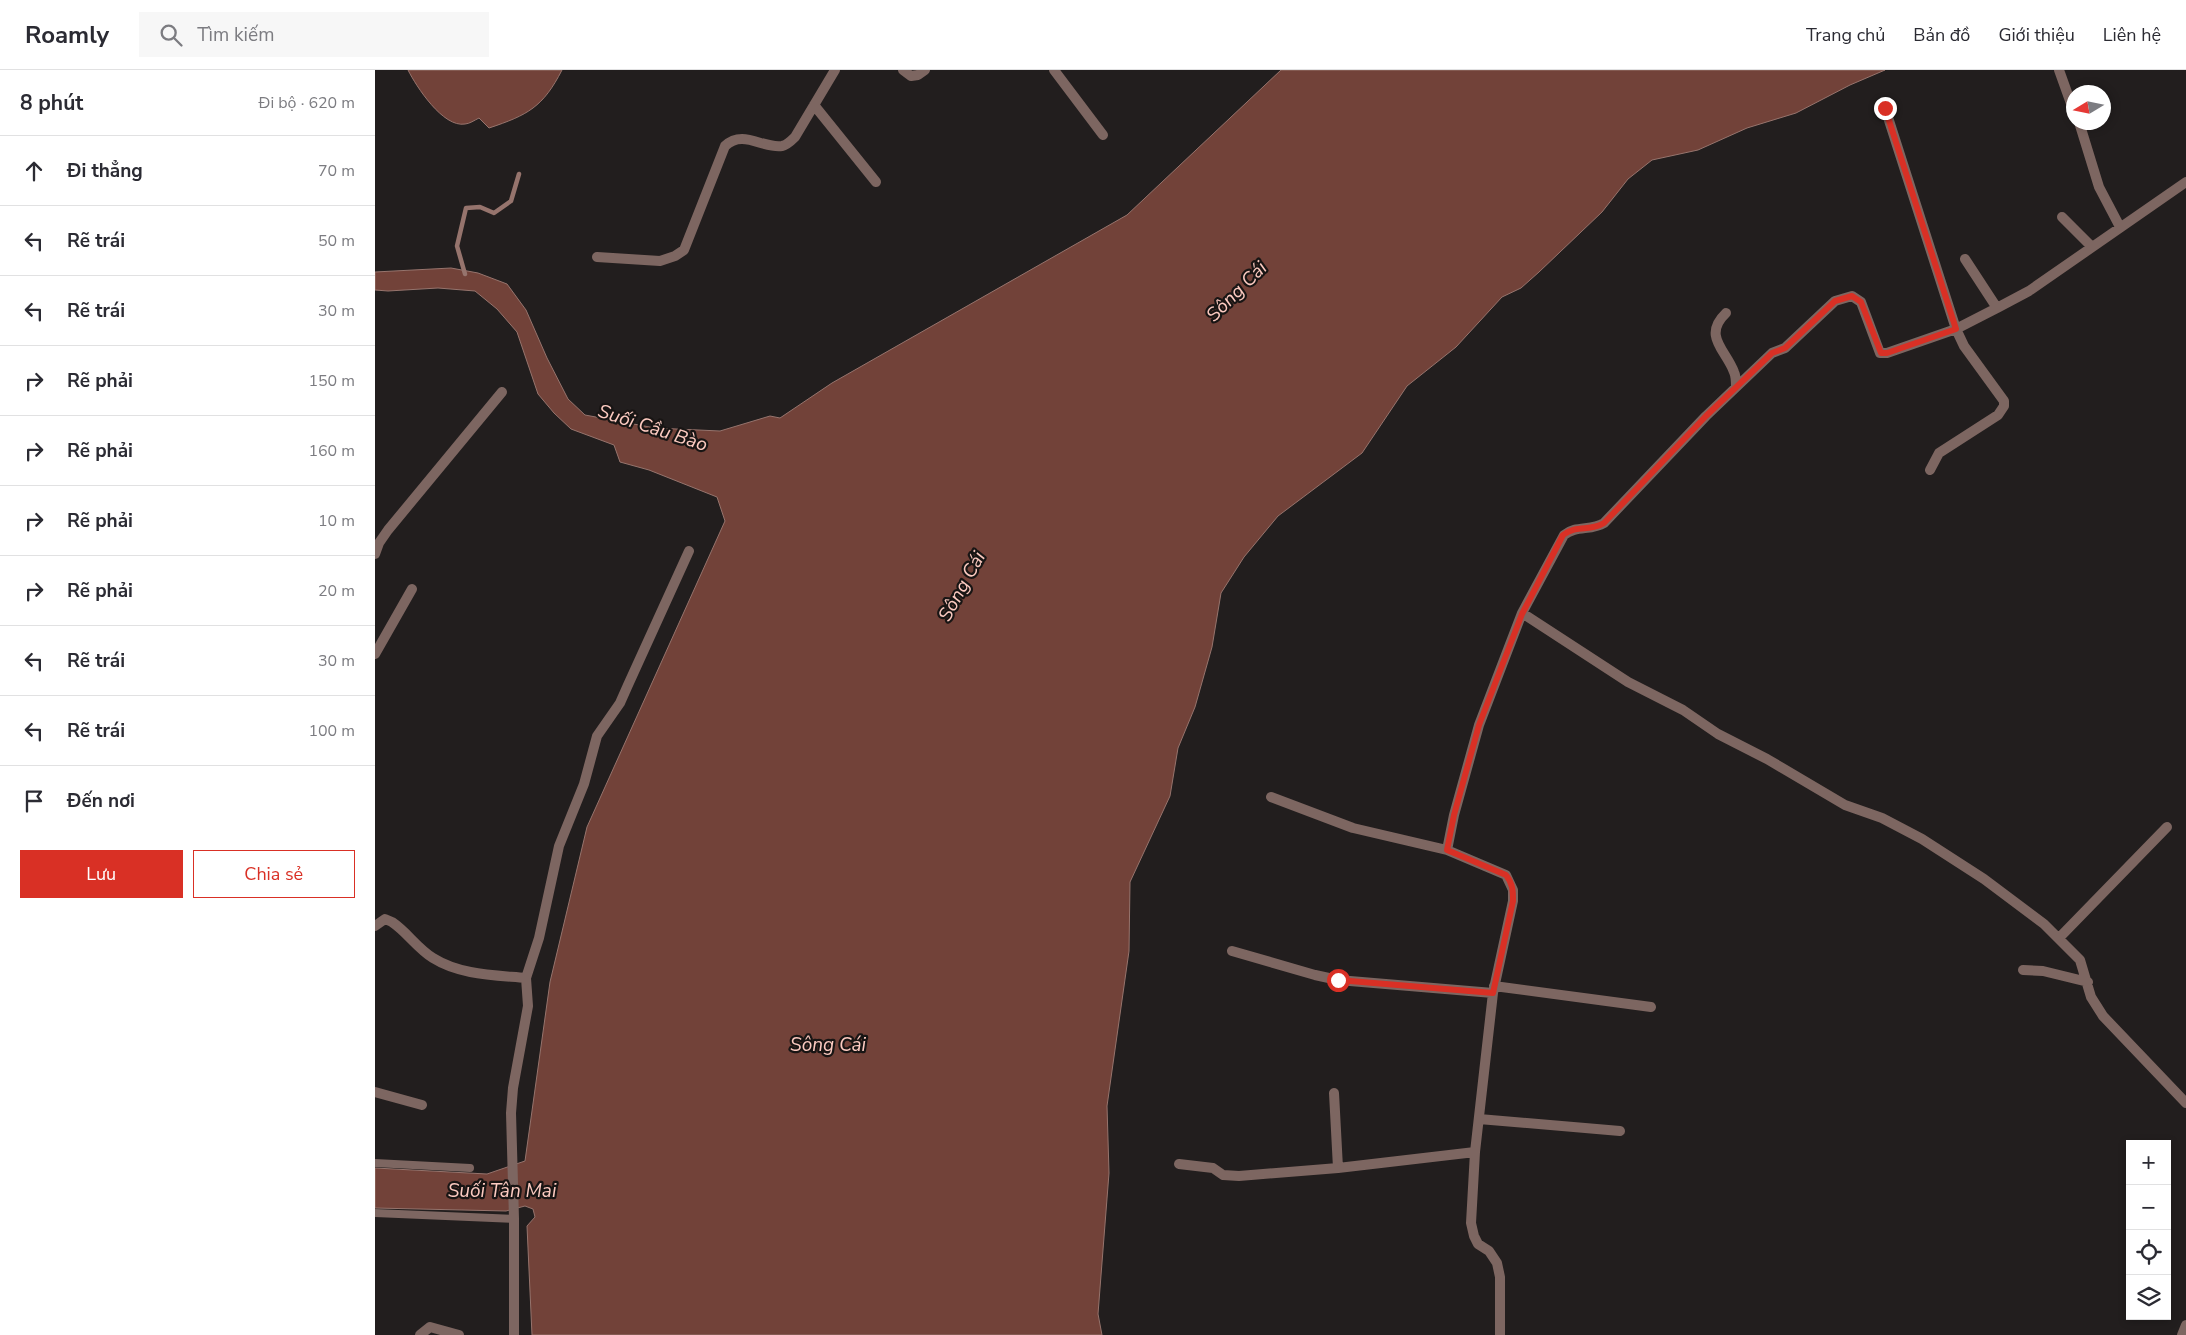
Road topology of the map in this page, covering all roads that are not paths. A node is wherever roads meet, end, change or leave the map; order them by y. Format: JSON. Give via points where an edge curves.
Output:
{"nodes":[{"id":1,"x":835,"y":70,"type":"edge"},
{"id":2,"x":903,"y":70,"type":"edge"},
{"id":3,"x":925,"y":70,"type":"edge"},
{"id":4,"x":1054,"y":70,"type":"edge"},
{"id":5,"x":2059,"y":70,"type":"edge"},
{"id":6,"x":2066,"y":90,"type":"edge"},
{"id":7,"x":814,"y":105,"type":"junction"},
{"id":8,"x":1885,"y":108,"type":"dead end"},
{"id":9,"x":2081,"y":130,"type":"edge"},
{"id":10,"x":1103,"y":135,"type":"dead end"},
{"id":11,"x":876,"y":182,"type":"dead end"},
{"id":12,"x":2186,"y":182,"type":"edge"},
{"id":13,"x":2062,"y":217,"type":"dead end"},
{"id":14,"x":2121,"y":227,"type":"junction"},
{"id":15,"x":2092,"y":247,"type":"junction"},
{"id":16,"x":597,"y":257,"type":"dead end"},
{"id":17,"x":1965,"y":259,"type":"dead end"},
{"id":18,"x":1997,"y":308,"type":"junction"},
{"id":19,"x":1726,"y":313,"type":"dead end"},
{"id":20,"x":1956,"y":329,"type":"junction"},
{"id":21,"x":1736,"y":387,"type":"junction"},
{"id":22,"x":502,"y":392,"type":"dead end"},
{"id":23,"x":1930,"y":470,"type":"dead end"},
{"id":24,"x":689,"y":551,"type":"dead end"},
{"id":25,"x":375,"y":554,"type":"edge"},
{"id":26,"x":412,"y":589,"type":"dead end"},
{"id":27,"x":1522,"y":614,"type":"junction"},
{"id":28,"x":375,"y":654,"type":"edge"},
{"id":29,"x":1271,"y":797,"type":"dead end"},
{"id":30,"x":2167,"y":827,"type":"dead end"},
{"id":31,"x":1447,"y":850,"type":"junction"},
{"id":32,"x":375,"y":926,"type":"edge"},
{"id":33,"x":2059,"y":938,"type":"junction"},
{"id":34,"x":1232,"y":952,"type":"dead end"},
{"id":35,"x":2023,"y":970,"type":"dead end"},
{"id":36,"x":526,"y":978,"type":"junction"},
{"id":37,"x":2088,"y":982,"type":"junction"},
{"id":38,"x":1493,"y":989,"type":"junction"},
{"id":39,"x":1651,"y":1007,"type":"dead end"},
{"id":40,"x":375,"y":1092,"type":"edge"},
{"id":41,"x":1334,"y":1093,"type":"dead end"},
{"id":42,"x":2186,"y":1103,"type":"edge"},
{"id":43,"x":422,"y":1105,"type":"dead end"},
{"id":44,"x":1479,"y":1119,"type":"junction"},
{"id":45,"x":1620,"y":1131,"type":"dead end"},
{"id":46,"x":1475,"y":1152,"type":"junction"},
{"id":47,"x":375,"y":1162,"type":"edge"},
{"id":48,"x":1179,"y":1164,"type":"dead end"},
{"id":49,"x":470,"y":1168,"type":"dead end"},
{"id":50,"x":1338,"y":1168,"type":"junction"},
{"id":51,"x":375,"y":1214,"type":"edge"},
{"id":52,"x":514,"y":1219,"type":"junction"},
{"id":53,"x":2186,"y":1325,"type":"edge"},
{"id":54,"x":421,"y":1335,"type":"edge"},
{"id":55,"x":459,"y":1335,"type":"edge"},
{"id":56,"x":514,"y":1335,"type":"edge"},
{"id":57,"x":1499,"y":1335,"type":"edge"},
{"id":58,"x":2181,"y":1335,"type":"edge"}],
"edges":[{"from":1,"to":7,"type":"street"},
{"from":2,"to":3,"type":"street","via":[[911,76]]},
{"from":4,"to":10,"type":"street"},
{"from":5,"to":6,"type":"street"},
{"from":7,"to":11,"type":"street"},
{"from":7,"to":16,"type":"street","via":[[788,144],[776,146],[744,138],[725,146],[684,250],[660,261]]},
{"from":8,"to":20,"type":"street"},
{"from":9,"to":14,"type":"street","via":[[2099,187]]},
{"from":12,"to":14,"type":"street"},
{"from":13,"to":15,"type":"street"},
{"from":14,"to":15,"type":"street"},
{"from":15,"to":18,"type":"street","via":[[2029,291]]},
{"from":17,"to":18,"type":"street"},
{"from":18,"to":20,"type":"street"},
{"from":19,"to":21,"type":"street","via":[[1715,328],[1716,338],[1735,372]]},
{"from":20,"to":21,"type":"street","via":[[1881,353],[1861,302],[1852,296],[1835,301],[1785,348],[1772,353]]},
{"from":20,"to":23,"type":"street","via":[[2004,406],[1998,415],[1939,453]]},
{"from":21,"to":27,"type":"street","via":[[1604,523],[1597,527],[1571,529],[1563,535]]},
{"from":22,"to":25,"type":"street","via":[[388,530]]},
{"from":24,"to":36,"type":"street","via":[[628,685],[597,736],[584,784],[559,846],[539,938]]},
{"from":26,"to":28,"type":"street"},
{"from":27,"to":31,"type":"street","via":[[1479,725]]},
{"from":27,"to":33,"type":"street","via":[[1628,682],[1683,710],[1718,734],[1845,804],[1882,818],[1922,839],[1984,879]]},
{"from":29,"to":31,"type":"street","via":[[1347,826]]},
{"from":30,"to":33,"type":"street"},
{"from":31,"to":38,"type":"street","via":[[1506,875],[1511,881],[1513,901]]},
{"from":32,"to":36,"type":"street","via":[[385,919],[392,922],[431,957],[449,966],[472,973]]},
{"from":33,"to":37,"type":"street","via":[[2080,960]]},
{"from":34,"to":38,"type":"street","via":[[1338,980]]},
{"from":35,"to":37,"type":"street","via":[[2043,971]]},
{"from":36,"to":52,"type":"street","via":[[528,1006],[511,1113]]},
{"from":37,"to":42,"type":"street","via":[[2091,996],[2103,1016]]},
{"from":38,"to":39,"type":"street"},
{"from":38,"to":44,"type":"street"},
{"from":40,"to":43,"type":"street"},
{"from":41,"to":50,"type":"street"},
{"from":44,"to":45,"type":"street"},
{"from":44,"to":46,"type":"street"},
{"from":46,"to":50,"type":"street"},
{"from":46,"to":57,"type":"street","via":[[1471,1223],[1478,1244],[1497,1262],[1500,1277]]},
{"from":47,"to":49,"type":"lane"},
{"from":48,"to":50,"type":"street","via":[[1213,1168],[1223,1175]]},
{"from":51,"to":52,"type":"lane"},
{"from":52,"to":56,"type":"street"},
{"from":53,"to":58,"type":"street"},
{"from":54,"to":55,"type":"street","via":[[430,1327]]}]}
